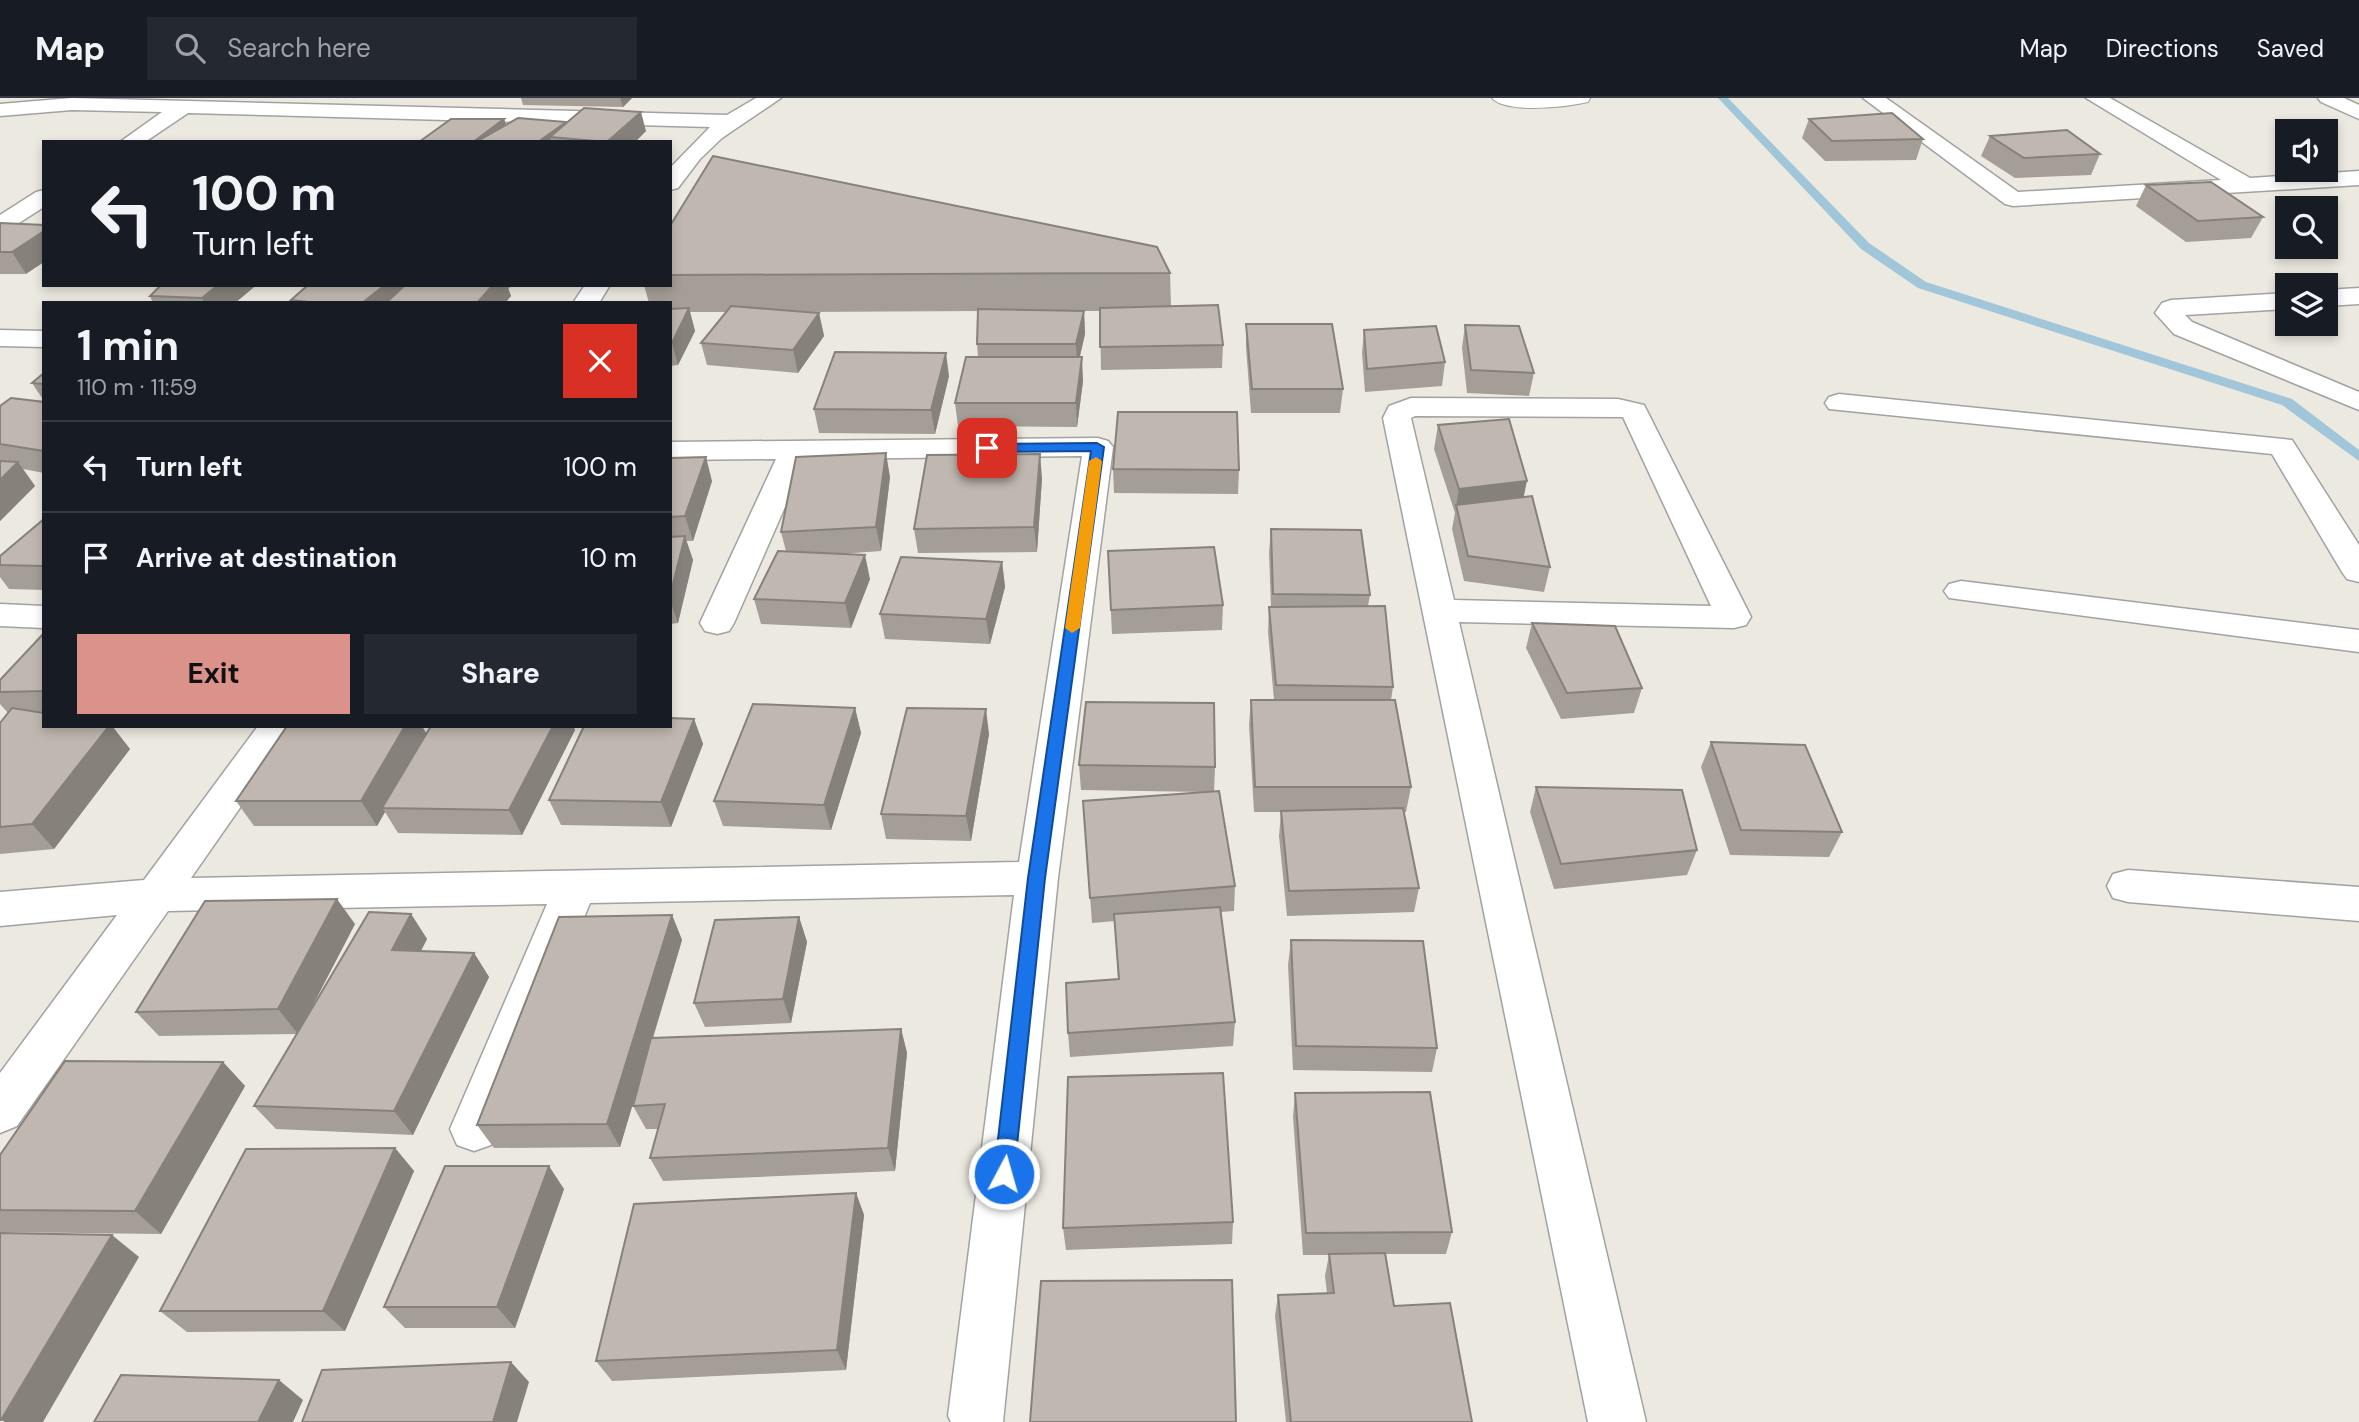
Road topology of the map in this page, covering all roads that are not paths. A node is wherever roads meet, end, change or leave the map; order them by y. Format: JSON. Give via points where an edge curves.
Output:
{"nodes":[{"id":1,"x":511,"y":98,"type":"edge"},
{"id":2,"x":771,"y":98,"type":"edge"},
{"id":3,"x":1501,"y":98,"type":"edge"},
{"id":4,"x":1581,"y":98,"type":"edge"},
{"id":5,"x":1873,"y":98,"type":"edge"},
{"id":6,"x":2096,"y":98,"type":"edge"},
{"id":7,"x":2328,"y":98,"type":"edge"},
{"id":8,"x":232,"y":103,"type":"edge"},
{"id":9,"x":184,"y":107,"type":"junction"},
{"id":10,"x":0,"y":110,"type":"edge"},
{"id":11,"x":2359,"y":113,"type":"edge"},
{"id":12,"x":491,"y":115,"type":"junction"},
{"id":13,"x":727,"y":121,"type":"junction"},
{"id":14,"x":133,"y":140,"type":"edge"},
{"id":15,"x":2359,"y":178,"type":"edge"},
{"id":16,"x":672,"y":180,"type":"edge"},
{"id":17,"x":2246,"y":185,"type":"junction"},
{"id":18,"x":42,"y":198,"type":"edge"},
{"id":19,"x":0,"y":225,"type":"edge"},
{"id":20,"x":2359,"y":296,"type":"edge"},
{"id":21,"x":2338,"y":297,"type":"edge"},
{"id":22,"x":2275,"y":302,"type":"edge"},
{"id":23,"x":0,"y":338,"type":"edge"},
{"id":24,"x":42,"y":339,"type":"edge"},
{"id":25,"x":2302,"y":378,"type":"junction"},
{"id":26,"x":2359,"y":379,"type":"edge"},
{"id":27,"x":2359,"y":402,"type":"edge"},
{"id":28,"x":1839,"y":403,"type":"dead end"},
{"id":29,"x":795,"y":450,"type":"junction"},
{"id":30,"x":672,"y":452,"type":"edge"},
{"id":31,"x":2359,"y":572,"type":"edge"},
{"id":32,"x":1961,"y":591,"type":"dead end"},
{"id":33,"x":1441,"y":611,"type":"junction"},
{"id":34,"x":0,"y":615,"type":"edge"},
{"id":35,"x":42,"y":617,"type":"edge"},
{"id":36,"x":717,"y":622,"type":"dead end"},
{"id":37,"x":2359,"y":641,"type":"edge"},
{"id":38,"x":277,"y":728,"type":"edge"},
{"id":39,"x":1037,"y":878,"type":"junction"},
{"id":40,"x":2128,"y":886,"type":"dead end"},
{"id":41,"x":575,"y":887,"type":"junction"},
{"id":42,"x":156,"y":895,"type":"junction"},
{"id":43,"x":2359,"y":904,"type":"edge"},
{"id":44,"x":0,"y":909,"type":"edge"},
{"id":45,"x":0,"y":1111,"type":"edge"},
{"id":46,"x":474,"y":1129,"type":"dead end"},
{"id":47,"x":977,"y":1416,"type":"dead end"},
{"id":48,"x":1617,"y":1422,"type":"edge"}],
"edges":[{"from":1,"to":12,"type":"street"},
{"from":2,"to":13,"type":"street"},
{"from":3,"to":4,"type":"lane","via":[[1549,104]]},
{"from":5,"to":17,"type":"street","via":[[2013,199]]},
{"from":6,"to":17,"type":"street"},
{"from":7,"to":11,"type":"street"},
{"from":8,"to":9,"type":"street"},
{"from":8,"to":12,"type":"street"},
{"from":9,"to":10,"type":"street","via":[[72,104]]},
{"from":9,"to":14,"type":"street"},
{"from":12,"to":13,"type":"street"},
{"from":13,"to":16,"type":"street","via":[[689,156]]},
{"from":15,"to":17,"type":"street"},
{"from":18,"to":19,"type":"street"},
{"from":20,"to":21,"type":"street"},
{"from":22,"to":25,"type":"street","via":[[2171,308],[2168,313],[2183,328]]},
{"from":23,"to":24,"type":"street"},
{"from":25,"to":26,"type":"street"},
{"from":25,"to":27,"type":"street"},
{"from":28,"to":31,"type":"street","via":[[2282,446]]},
{"from":29,"to":30,"type":"street"},
{"from":29,"to":36,"type":"street"},
{"from":29,"to":39,"type":"street","via":[[1097,447]]},
{"from":32,"to":37,"type":"street"},
{"from":33,"to":33,"type":"street","via":[[1566,614],[1734,617],[1634,411],[1628,408],[1403,408],[1397,418]]},
{"from":33,"to":48,"type":"street"},
{"from":34,"to":35,"type":"street"},
{"from":38,"to":42,"type":"street"},
{"from":39,"to":41,"type":"street"},
{"from":39,"to":47,"type":"street"},
{"from":40,"to":43,"type":"street"},
{"from":41,"to":42,"type":"street"},
{"from":41,"to":46,"type":"street"},
{"from":42,"to":44,"type":"street"},
{"from":42,"to":45,"type":"street"}]}
